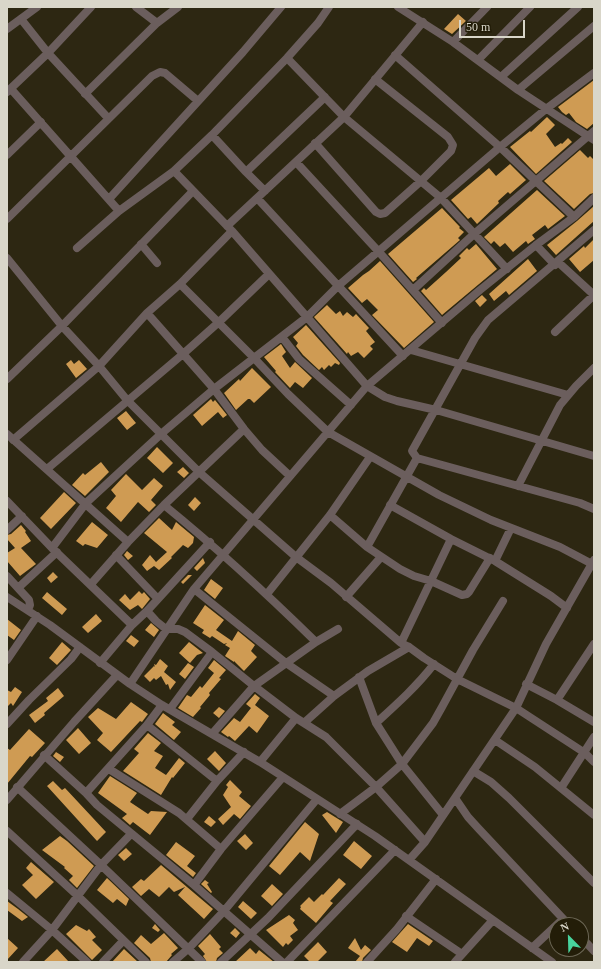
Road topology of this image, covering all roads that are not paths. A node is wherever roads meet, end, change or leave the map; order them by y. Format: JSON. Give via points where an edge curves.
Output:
{"nodes":[{"id":1,"x":37,"y":7,"type":"edge"},
{"id":2,"x":91,"y":7,"type":"edge"},
{"id":3,"x":136,"y":7,"type":"edge"},
{"id":4,"x":178,"y":7,"type":"edge"},
{"id":5,"x":281,"y":7,"type":"edge"},
{"id":6,"x":329,"y":7,"type":"edge"},
{"id":7,"x":398,"y":7,"type":"edge"},
{"id":8,"x":487,"y":7,"type":"edge"},
{"id":9,"x":530,"y":7,"type":"edge"},
{"id":10,"x":578,"y":7,"type":"edge"},
{"id":11,"x":409,"y":10,"type":"edge"},
{"id":12,"x":21,"y":19,"type":"junction"},
{"id":13,"x":423,"y":22,"type":"junction"},
{"id":14,"x":157,"y":24,"type":"junction"},
{"id":15,"x":593,"y":28,"type":"edge"},
{"id":16,"x":7,"y":29,"type":"edge"},
{"id":17,"x":453,"y":42,"type":"junction"},
{"id":18,"x":48,"y":53,"type":"junction"},
{"id":19,"x":395,"y":56,"type":"junction"},
{"id":20,"x":287,"y":58,"type":"junction"},
{"id":21,"x":478,"y":60,"type":"junction"},
{"id":22,"x":594,"y":72,"type":"edge"},
{"id":23,"x":501,"y":77,"type":"junction"},
{"id":24,"x":375,"y":79,"type":"junction"},
{"id":25,"x":9,"y":90,"type":"edge"},
{"id":26,"x":518,"y":90,"type":"junction"},
{"id":27,"x":85,"y":94,"type":"junction"},
{"id":28,"x":325,"y":97,"type":"junction"},
{"id":29,"x":198,"y":101,"type":"junction"},
{"id":30,"x":546,"y":109,"type":"junction"},
{"id":31,"x":344,"y":117,"type":"junction"},
{"id":32,"x":108,"y":118,"type":"junction"},
{"id":33,"x":41,"y":122,"type":"junction"},
{"id":34,"x":212,"y":135,"type":"junction"},
{"id":35,"x":592,"y":136,"type":"edge"},
{"id":36,"x":316,"y":143,"type":"junction"},
{"id":37,"x":500,"y":147,"type":"junction"},
{"id":38,"x":7,"y":155,"type":"edge"},
{"id":39,"x":70,"y":156,"type":"junction"},
{"id":40,"x":296,"y":162,"type":"junction"},
{"id":41,"x":174,"y":171,"type":"junction"},
{"id":42,"x":246,"y":172,"type":"junction"},
{"id":43,"x":421,"y":181,"type":"junction"},
{"id":44,"x":537,"y":181,"type":"junction"},
{"id":45,"x":193,"y":191,"type":"junction"},
{"id":46,"x":265,"y":191,"type":"junction"},
{"id":47,"x":257,"y":198,"type":"junction"},
{"id":48,"x":441,"y":198,"type":"junction"},
{"id":49,"x":594,"y":198,"type":"edge"},
{"id":50,"x":108,"y":199,"type":"junction"},
{"id":51,"x":119,"y":211,"type":"junction"},
{"id":52,"x":574,"y":217,"type":"junction"},
{"id":53,"x":7,"y":219,"type":"edge"},
{"id":54,"x":230,"y":229,"type":"junction"},
{"id":55,"x":594,"y":231,"type":"edge"},
{"id":56,"x":474,"y":234,"type":"junction"},
{"id":57,"x":141,"y":244,"type":"junction"},
{"id":58,"x":536,"y":245,"type":"junction"},
{"id":59,"x":77,"y":248,"type":"dead end"},
{"id":60,"x":379,"y":252,"type":"junction"},
{"id":61,"x":7,"y":258,"type":"edge"},
{"id":62,"x":157,"y":263,"type":"dead end"},
{"id":63,"x":556,"y":263,"type":"junction"},
{"id":64,"x":507,"y":269,"type":"junction"},
{"id":65,"x":269,"y":274,"type":"junction"},
{"id":66,"x":180,"y":284,"type":"junction"},
{"id":67,"x":338,"y":286,"type":"junction"},
{"id":68,"x":413,"y":290,"type":"junction"},
{"id":69,"x":594,"y":295,"type":"edge"},
{"id":70,"x":148,"y":313,"type":"junction"},
{"id":71,"x":307,"y":317,"type":"junction"},
{"id":72,"x":219,"y":322,"type":"junction"},
{"id":73,"x":442,"y":323,"type":"junction"},
{"id":74,"x":62,"y":326,"type":"junction"},
{"id":75,"x":555,"y":332,"type":"dead end"},
{"id":76,"x":282,"y":337,"type":"junction"},
{"id":77,"x":411,"y":350,"type":"junction"},
{"id":78,"x":183,"y":354,"type":"junction"},
{"id":79,"x":403,"y":356,"type":"junction"},
{"id":80,"x":254,"y":358,"type":"junction"},
{"id":81,"x":460,"y":364,"type":"junction"},
{"id":82,"x":99,"y":366,"type":"junction"},
{"id":83,"x":594,"y":368,"type":"edge"},
{"id":84,"x":7,"y":379,"type":"edge"},
{"id":85,"x":367,"y":386,"type":"junction"},
{"id":86,"x":214,"y":389,"type":"junction"},
{"id":87,"x":568,"y":395,"type":"junction"},
{"id":88,"x":127,"y":400,"type":"junction"},
{"id":89,"x":351,"y":405,"type":"junction"},
{"id":90,"x":436,"y":410,"type":"junction"},
{"id":91,"x":244,"y":429,"type":"junction"},
{"id":92,"x":328,"y":432,"type":"junction"},
{"id":93,"x":161,"y":434,"type":"junction"},
{"id":94,"x":10,"y":437,"type":"edge"},
{"id":95,"x":541,"y":440,"type":"junction"},
{"id":96,"x":594,"y":456,"type":"edge"},
{"id":97,"x":370,"y":457,"type":"junction"},
{"id":98,"x":418,"y":458,"type":"junction"},
{"id":99,"x":47,"y":468,"type":"junction"},
{"id":100,"x":199,"y":472,"type":"junction"},
{"id":101,"x":290,"y":476,"type":"junction"},
{"id":102,"x":408,"y":477,"type":"junction"},
{"id":103,"x":518,"y":486,"type":"junction"},
{"id":104,"x":7,"y":501,"type":"edge"},
{"id":105,"x":86,"y":503,"type":"junction"},
{"id":106,"x":164,"y":505,"type":"junction"},
{"id":107,"x":390,"y":505,"type":"junction"},
{"id":108,"x":594,"y":509,"type":"edge"},
{"id":109,"x":330,"y":515,"type":"junction"},
{"id":110,"x":22,"y":516,"type":"junction"},
{"id":111,"x":254,"y":519,"type":"junction"},
{"id":112,"x":511,"y":528,"type":"junction"},
{"id":113,"x":7,"y":530,"type":"edge"},
{"id":114,"x":451,"y":539,"type":"junction"},
{"id":115,"x":128,"y":542,"type":"junction"},
{"id":116,"x":210,"y":542,"type":"junction"},
{"id":117,"x":367,"y":547,"type":"junction"},
{"id":118,"x":55,"y":550,"type":"junction"},
{"id":119,"x":116,"y":555,"type":"junction"},
{"id":120,"x":224,"y":556,"type":"junction"},
{"id":121,"x":296,"y":557,"type":"junction"},
{"id":122,"x":381,"y":557,"type":"junction"},
{"id":123,"x":492,"y":559,"type":"junction"},
{"id":124,"x":593,"y":563,"type":"edge"},
{"id":125,"x":7,"y":576,"type":"edge"},
{"id":126,"x":431,"y":581,"type":"junction"},
{"id":127,"x":91,"y":584,"type":"junction"},
{"id":128,"x":18,"y":588,"type":"junction"},
{"id":129,"x":194,"y":589,"type":"junction"},
{"id":130,"x":267,"y":594,"type":"junction"},
{"id":131,"x":7,"y":597,"type":"edge"},
{"id":132,"x":346,"y":597,"type":"junction"},
{"id":133,"x":158,"y":599,"type":"junction"},
{"id":134,"x":503,"y":601,"type":"dead end"},
{"id":135,"x":567,"y":608,"type":"junction"},
{"id":136,"x":28,"y":610,"type":"junction"},
{"id":137,"x":147,"y":611,"type":"junction"},
{"id":138,"x":37,"y":616,"type":"junction"},
{"id":139,"x":132,"y":625,"type":"junction"},
{"id":140,"x":166,"y":629,"type":"junction"},
{"id":141,"x":338,"y":629,"type":"dead end"},
{"id":142,"x":316,"y":642,"type":"junction"},
{"id":143,"x":401,"y":643,"type":"junction"},
{"id":144,"x":594,"y":644,"type":"edge"},
{"id":145,"x":80,"y":647,"type":"junction"},
{"id":146,"x":409,"y":647,"type":"junction"},
{"id":147,"x":212,"y":652,"type":"junction"},
{"id":148,"x":7,"y":660,"type":"edge"},
{"id":149,"x":286,"y":662,"type":"junction"},
{"id":150,"x":100,"y":663,"type":"junction"},
{"id":151,"x":434,"y":664,"type":"junction"},
{"id":152,"x":117,"y":675,"type":"junction"},
{"id":153,"x":359,"y":677,"type":"junction"},
{"id":154,"x":457,"y":679,"type":"junction"},
{"id":155,"x":130,"y":684,"type":"junction"},
{"id":156,"x":526,"y":684,"type":"junction"},
{"id":157,"x":254,"y":686,"type":"junction"},
{"id":158,"x":334,"y":696,"type":"junction"},
{"id":159,"x":557,"y":700,"type":"junction"},
{"id":160,"x":162,"y":705,"type":"junction"},
{"id":161,"x":516,"y":708,"type":"junction"},
{"id":162,"x":170,"y":710,"type":"junction"},
{"id":163,"x":296,"y":718,"type":"junction"},
{"id":164,"x":305,"y":722,"type":"junction"},
{"id":165,"x":594,"y":722,"type":"edge"},
{"id":166,"x":376,"y":723,"type":"junction"},
{"id":167,"x":7,"y":724,"type":"edge"},
{"id":168,"x":147,"y":725,"type":"junction"},
{"id":169,"x":212,"y":734,"type":"junction"},
{"id":170,"x":594,"y":737,"type":"edge"},
{"id":171,"x":495,"y":740,"type":"junction"},
{"id":172,"x":244,"y":752,"type":"junction"},
{"id":173,"x":584,"y":753,"type":"junction"},
{"id":174,"x":44,"y":755,"type":"junction"},
{"id":175,"x":260,"y":762,"type":"junction"},
{"id":176,"x":594,"y":762,"type":"edge"},
{"id":177,"x":402,"y":764,"type":"junction"},
{"id":178,"x":108,"y":769,"type":"junction"},
{"id":179,"x":473,"y":771,"type":"junction"},
{"id":180,"x":283,"y":777,"type":"junction"},
{"id":181,"x":217,"y":781,"type":"junction"},
{"id":182,"x":17,"y":787,"type":"junction"},
{"id":183,"x":376,"y":787,"type":"junction"},
{"id":184,"x":561,"y":788,"type":"junction"},
{"id":185,"x":86,"y":793,"type":"junction"},
{"id":186,"x":455,"y":798,"type":"junction"},
{"id":187,"x":317,"y":799,"type":"junction"},
{"id":188,"x":7,"y":800,"type":"edge"},
{"id":189,"x":340,"y":814,"type":"junction"},
{"id":190,"x":443,"y":815,"type":"junction"},
{"id":191,"x":594,"y":815,"type":"edge"},
{"id":192,"x":187,"y":819,"type":"junction"},
{"id":193,"x":357,"y":824,"type":"junction"},
{"id":194,"x":7,"y":831,"type":"edge"},
{"id":195,"x":131,"y":834,"type":"junction"},
{"id":196,"x":425,"y":842,"type":"junction"},
{"id":197,"x":221,"y":849,"type":"junction"},
{"id":198,"x":395,"y":850,"type":"junction"},
{"id":199,"x":409,"y":860,"type":"junction"},
{"id":200,"x":101,"y":865,"type":"junction"},
{"id":201,"x":436,"y":879,"type":"junction"},
{"id":202,"x":594,"y":883,"type":"edge"},
{"id":203,"x":194,"y":885,"type":"junction"},
{"id":204,"x":7,"y":893,"type":"edge"},
{"id":205,"x":78,"y":896,"type":"junction"},
{"id":206,"x":224,"y":911,"type":"junction"},
{"id":207,"x":406,"y":916,"type":"junction"},
{"id":208,"x":561,"y":917,"type":"edge"},
{"id":209,"x":493,"y":920,"type":"junction"},
{"id":210,"x":52,"y":930,"type":"junction"},
{"id":211,"x":251,"y":934,"type":"junction"},
{"id":212,"x":549,"y":935,"type":"edge"},
{"id":213,"x":123,"y":941,"type":"junction"},
{"id":214,"x":189,"y":948,"type":"junction"},
{"id":215,"x":532,"y":948,"type":"junction"},
{"id":216,"x":462,"y":954,"type":"junction"},
{"id":217,"x":23,"y":962,"type":"edge"},
{"id":218,"x":87,"y":962,"type":"edge"},
{"id":219,"x":103,"y":962,"type":"edge"},
{"id":220,"x":146,"y":962,"type":"edge"},
{"id":221,"x":173,"y":962,"type":"edge"},
{"id":222,"x":202,"y":962,"type":"edge"},
{"id":223,"x":221,"y":962,"type":"edge"},
{"id":224,"x":282,"y":962,"type":"edge"},
{"id":225,"x":287,"y":962,"type":"edge"},
{"id":226,"x":368,"y":962,"type":"edge"},
{"id":227,"x":454,"y":962,"type":"edge"},
{"id":228,"x":552,"y":962,"type":"edge"}],
"edges":[{"from":1,"to":12,"type":"street"},
{"from":2,"to":18,"type":"street"},
{"from":3,"to":14,"type":"street"},
{"from":4,"to":14,"type":"street"},
{"from":5,"to":29,"type":"street"},
{"from":6,"to":20,"type":"street"},
{"from":7,"to":11,"type":"street"},
{"from":8,"to":17,"type":"street"},
{"from":9,"to":21,"type":"street"},
{"from":10,"to":23,"type":"street"},
{"from":11,"to":13,"type":"street"},
{"from":12,"to":16,"type":"street"},
{"from":12,"to":18,"type":"street"},
{"from":13,"to":17,"type":"street"},
{"from":13,"to":19,"type":"street"},
{"from":14,"to":27,"type":"street"},
{"from":15,"to":26,"type":"street"},
{"from":17,"to":21,"type":"street"},
{"from":18,"to":25,"type":"street"},
{"from":18,"to":27,"type":"street"},
{"from":19,"to":24,"type":"street"},
{"from":19,"to":37,"type":"street"},
{"from":20,"to":28,"type":"street"},
{"from":20,"to":34,"type":"street"},
{"from":21,"to":23,"type":"street"},
{"from":22,"to":30,"type":"street"},
{"from":23,"to":26,"type":"street"},
{"from":24,"to":31,"type":"street"},
{"from":24,"to":43,"type":"street","via":[[448,137],[453,145],[451,151]]},
{"from":25,"to":33,"type":"street"},
{"from":26,"to":30,"type":"street"},
{"from":27,"to":32,"type":"street"},
{"from":28,"to":31,"type":"street"},
{"from":28,"to":42,"type":"street"},
{"from":29,"to":32,"type":"street","via":[[165,73],[160,72],[146,81]]},
{"from":29,"to":50,"type":"street"},
{"from":30,"to":35,"type":"street"},
{"from":30,"to":37,"type":"street"},
{"from":31,"to":36,"type":"street"},
{"from":31,"to":43,"type":"street"},
{"from":32,"to":39,"type":"street"},
{"from":33,"to":38,"type":"street"},
{"from":33,"to":39,"type":"street"},
{"from":34,"to":41,"type":"street"},
{"from":34,"to":42,"type":"street"},
{"from":35,"to":44,"type":"street"},
{"from":36,"to":40,"type":"street"},
{"from":36,"to":43,"type":"street","via":[[380,214],[385,213]]},
{"from":37,"to":44,"type":"street"},
{"from":37,"to":48,"type":"street"},
{"from":39,"to":50,"type":"street"},
{"from":39,"to":53,"type":"street"},
{"from":40,"to":46,"type":"street"},
{"from":40,"to":60,"type":"street"},
{"from":41,"to":45,"type":"street"},
{"from":41,"to":51,"type":"street"},
{"from":42,"to":46,"type":"street"},
{"from":43,"to":48,"type":"street"},
{"from":44,"to":52,"type":"street"},
{"from":44,"to":56,"type":"street"},
{"from":45,"to":54,"type":"street"},
{"from":45,"to":57,"type":"street"},
{"from":46,"to":47,"type":"street"},
{"from":47,"to":54,"type":"street"},
{"from":47,"to":67,"type":"street"},
{"from":48,"to":56,"type":"street"},
{"from":48,"to":60,"type":"street"},
{"from":49,"to":52,"type":"street"},
{"from":50,"to":51,"type":"street"},
{"from":51,"to":59,"type":"street"},
{"from":52,"to":58,"type":"street"},
{"from":54,"to":65,"type":"street"},
{"from":54,"to":66,"type":"street"},
{"from":55,"to":63,"type":"street"},
{"from":56,"to":64,"type":"street"},
{"from":56,"to":68,"type":"street"},
{"from":57,"to":62,"type":"street"},
{"from":57,"to":74,"type":"street"},
{"from":58,"to":63,"type":"street"},
{"from":58,"to":64,"type":"street"},
{"from":60,"to":67,"type":"street"},
{"from":60,"to":68,"type":"street"},
{"from":61,"to":74,"type":"street"},
{"from":63,"to":69,"type":"street"},
{"from":63,"to":81,"type":"street","via":[[488,320]]},
{"from":64,"to":73,"type":"street"},
{"from":65,"to":71,"type":"street"},
{"from":65,"to":72,"type":"street"},
{"from":66,"to":70,"type":"street"},
{"from":66,"to":72,"type":"street"},
{"from":67,"to":71,"type":"street"},
{"from":67,"to":79,"type":"street"},
{"from":68,"to":73,"type":"street"},
{"from":69,"to":75,"type":"street"},
{"from":70,"to":78,"type":"street"},
{"from":70,"to":82,"type":"street"},
{"from":71,"to":76,"type":"street"},
{"from":71,"to":85,"type":"street"},
{"from":72,"to":78,"type":"street"},
{"from":72,"to":80,"type":"street"},
{"from":73,"to":77,"type":"street"},
{"from":74,"to":82,"type":"street"},
{"from":74,"to":84,"type":"street"},
{"from":76,"to":80,"type":"street"},
{"from":76,"to":89,"type":"street","via":[[299,359]]},
{"from":77,"to":79,"type":"street"},
{"from":77,"to":81,"type":"street"},
{"from":78,"to":86,"type":"street"},
{"from":78,"to":88,"type":"street"},
{"from":79,"to":85,"type":"street"},
{"from":80,"to":86,"type":"street"},
{"from":80,"to":92,"type":"street"},
{"from":81,"to":87,"type":"street"},
{"from":81,"to":90,"type":"street"},
{"from":82,"to":88,"type":"street"},
{"from":82,"to":94,"type":"street"},
{"from":83,"to":87,"type":"street"},
{"from":85,"to":89,"type":"street"},
{"from":85,"to":90,"type":"street","via":[[397,402]]},
{"from":86,"to":91,"type":"street"},
{"from":86,"to":93,"type":"street"},
{"from":87,"to":95,"type":"street"},
{"from":88,"to":93,"type":"street"},
{"from":88,"to":99,"type":"street"},
{"from":89,"to":92,"type":"street"},
{"from":90,"to":95,"type":"street"},
{"from":90,"to":98,"type":"street","via":[[412,451]]},
{"from":91,"to":100,"type":"street"},
{"from":91,"to":101,"type":"street"},
{"from":92,"to":97,"type":"street"},
{"from":92,"to":101,"type":"street"},
{"from":93,"to":100,"type":"street"},
{"from":93,"to":105,"type":"street"},
{"from":94,"to":99,"type":"street"},
{"from":95,"to":96,"type":"street"},
{"from":95,"to":103,"type":"street"},
{"from":97,"to":102,"type":"street"},
{"from":97,"to":109,"type":"street"},
{"from":98,"to":102,"type":"street"},
{"from":98,"to":103,"type":"street"},
{"from":99,"to":105,"type":"street"},
{"from":100,"to":106,"type":"street"},
{"from":100,"to":111,"type":"street"},
{"from":101,"to":111,"type":"street"},
{"from":102,"to":107,"type":"street"},
{"from":102,"to":112,"type":"street","via":[[439,495]]},
{"from":103,"to":108,"type":"street"},
{"from":104,"to":110,"type":"street"},
{"from":105,"to":115,"type":"street"},
{"from":105,"to":118,"type":"street"},
{"from":106,"to":115,"type":"street"},
{"from":106,"to":116,"type":"street"},
{"from":107,"to":114,"type":"street"},
{"from":107,"to":117,"type":"street"},
{"from":109,"to":117,"type":"street"},
{"from":109,"to":121,"type":"street"},
{"from":110,"to":113,"type":"street"},
{"from":110,"to":118,"type":"street"},
{"from":111,"to":120,"type":"street"},
{"from":111,"to":121,"type":"street"},
{"from":112,"to":123,"type":"street"},
{"from":112,"to":124,"type":"street"},
{"from":114,"to":123,"type":"street"},
{"from":114,"to":126,"type":"street"},
{"from":115,"to":119,"type":"street"},
{"from":116,"to":120,"type":"street"},
{"from":116,"to":133,"type":"street"},
{"from":117,"to":122,"type":"street"},
{"from":118,"to":127,"type":"street"},
{"from":118,"to":128,"type":"street"},
{"from":119,"to":127,"type":"street"},
{"from":119,"to":133,"type":"street"},
{"from":120,"to":129,"type":"street"},
{"from":120,"to":130,"type":"street"},
{"from":121,"to":130,"type":"street"},
{"from":121,"to":132,"type":"street"},
{"from":122,"to":126,"type":"street","via":[[414,576]]},
{"from":122,"to":132,"type":"street"},
{"from":123,"to":126,"type":"street","via":[[469,592],[464,595]]},
{"from":123,"to":135,"type":"street"},
{"from":124,"to":135,"type":"street"},
{"from":125,"to":128,"type":"street"},
{"from":126,"to":143,"type":"street"},
{"from":127,"to":139,"type":"street"},
{"from":128,"to":136,"type":"street","via":[[29,600]]},
{"from":129,"to":140,"type":"street"},
{"from":129,"to":149,"type":"street"},
{"from":130,"to":142,"type":"street"},
{"from":131,"to":136,"type":"street"},
{"from":132,"to":143,"type":"street"},
{"from":133,"to":137,"type":"street"},
{"from":134,"to":154,"type":"street"},
{"from":135,"to":156,"type":"street"},
{"from":136,"to":138,"type":"street"},
{"from":137,"to":139,"type":"street"},
{"from":137,"to":140,"type":"street"},
{"from":138,"to":145,"type":"street"},
{"from":138,"to":148,"type":"street"},
{"from":139,"to":150,"type":"street"},
{"from":140,"to":147,"type":"street","via":[[185,632]]},
{"from":140,"to":155,"type":"street"},
{"from":141,"to":142,"type":"street"},
{"from":142,"to":149,"type":"street"},
{"from":143,"to":146,"type":"street"},
{"from":144,"to":159,"type":"street"},
{"from":145,"to":150,"type":"street"},
{"from":145,"to":167,"type":"street"},
{"from":146,"to":151,"type":"street"},
{"from":146,"to":153,"type":"street"},
{"from":147,"to":157,"type":"street"},
{"from":147,"to":162,"type":"street"},
{"from":149,"to":157,"type":"street"},
{"from":149,"to":158,"type":"street"},
{"from":150,"to":152,"type":"street"},
{"from":151,"to":154,"type":"street"},
{"from":151,"to":166,"type":"street","via":[[423,679]]},
{"from":152,"to":155,"type":"street"},
{"from":152,"to":174,"type":"street"},
{"from":153,"to":158,"type":"street"},
{"from":153,"to":166,"type":"street"},
{"from":154,"to":161,"type":"street"},
{"from":154,"to":177,"type":"street","via":[[433,723]]},
{"from":155,"to":160,"type":"street"},
{"from":156,"to":159,"type":"street"},
{"from":156,"to":161,"type":"street"},
{"from":157,"to":163,"type":"street"},
{"from":157,"to":169,"type":"street"},
{"from":158,"to":164,"type":"street"},
{"from":159,"to":165,"type":"street"},
{"from":160,"to":162,"type":"street"},
{"from":160,"to":168,"type":"street"},
{"from":161,"to":171,"type":"street"},
{"from":161,"to":173,"type":"street"},
{"from":162,"to":169,"type":"street"},
{"from":163,"to":164,"type":"street"},
{"from":163,"to":175,"type":"street"},
{"from":164,"to":183,"type":"street","via":[[326,737]]},
{"from":166,"to":177,"type":"street"},
{"from":168,"to":178,"type":"street"},
{"from":168,"to":181,"type":"street"},
{"from":169,"to":172,"type":"street"},
{"from":170,"to":173,"type":"street"},
{"from":171,"to":179,"type":"street"},
{"from":171,"to":184,"type":"street"},
{"from":172,"to":175,"type":"street"},
{"from":172,"to":181,"type":"street"},
{"from":173,"to":176,"type":"street"},
{"from":173,"to":184,"type":"street"},
{"from":174,"to":182,"type":"street"},
{"from":174,"to":185,"type":"street"},
{"from":175,"to":180,"type":"street"},
{"from":177,"to":183,"type":"street"},
{"from":177,"to":190,"type":"street"},
{"from":178,"to":185,"type":"street"},
{"from":178,"to":192,"type":"street"},
{"from":179,"to":186,"type":"street"},
{"from":179,"to":202,"type":"street","via":[[509,798]]},
{"from":180,"to":187,"type":"street"},
{"from":180,"to":197,"type":"street"},
{"from":181,"to":192,"type":"street"},
{"from":182,"to":188,"type":"street"},
{"from":182,"to":200,"type":"street"},
{"from":183,"to":189,"type":"street"},
{"from":183,"to":196,"type":"street"},
{"from":184,"to":191,"type":"street"},
{"from":185,"to":195,"type":"street","via":[[96,805]]},
{"from":186,"to":190,"type":"street"},
{"from":186,"to":208,"type":"street","via":[[478,828]]},
{"from":187,"to":189,"type":"street"},
{"from":187,"to":206,"type":"street"},
{"from":189,"to":193,"type":"street"},
{"from":190,"to":196,"type":"street"},
{"from":192,"to":197,"type":"street"},
{"from":193,"to":198,"type":"street"},
{"from":193,"to":211,"type":"street"},
{"from":194,"to":205,"type":"street"},
{"from":195,"to":200,"type":"street"},
{"from":195,"to":203,"type":"street"},
{"from":196,"to":199,"type":"street"},
{"from":197,"to":203,"type":"street"},
{"from":198,"to":199,"type":"street"},
{"from":198,"to":225,"type":"street"},
{"from":199,"to":201,"type":"street"},
{"from":200,"to":205,"type":"street"},
{"from":200,"to":214,"type":"street"},
{"from":201,"to":207,"type":"street"},
{"from":201,"to":209,"type":"street"},
{"from":203,"to":206,"type":"street"},
{"from":204,"to":210,"type":"street"},
{"from":205,"to":210,"type":"street"},
{"from":205,"to":213,"type":"street"},
{"from":206,"to":211,"type":"street"},
{"from":206,"to":214,"type":"street"},
{"from":207,"to":216,"type":"street"},
{"from":207,"to":226,"type":"street"},
{"from":209,"to":215,"type":"street"},
{"from":209,"to":216,"type":"street"},
{"from":210,"to":217,"type":"street"},
{"from":210,"to":218,"type":"street"},
{"from":211,"to":223,"type":"street"},
{"from":211,"to":224,"type":"street"},
{"from":212,"to":215,"type":"street"},
{"from":213,"to":219,"type":"street"},
{"from":213,"to":220,"type":"street"},
{"from":214,"to":221,"type":"street"},
{"from":214,"to":222,"type":"street"},
{"from":215,"to":228,"type":"street"},
{"from":216,"to":227,"type":"street"}]}
